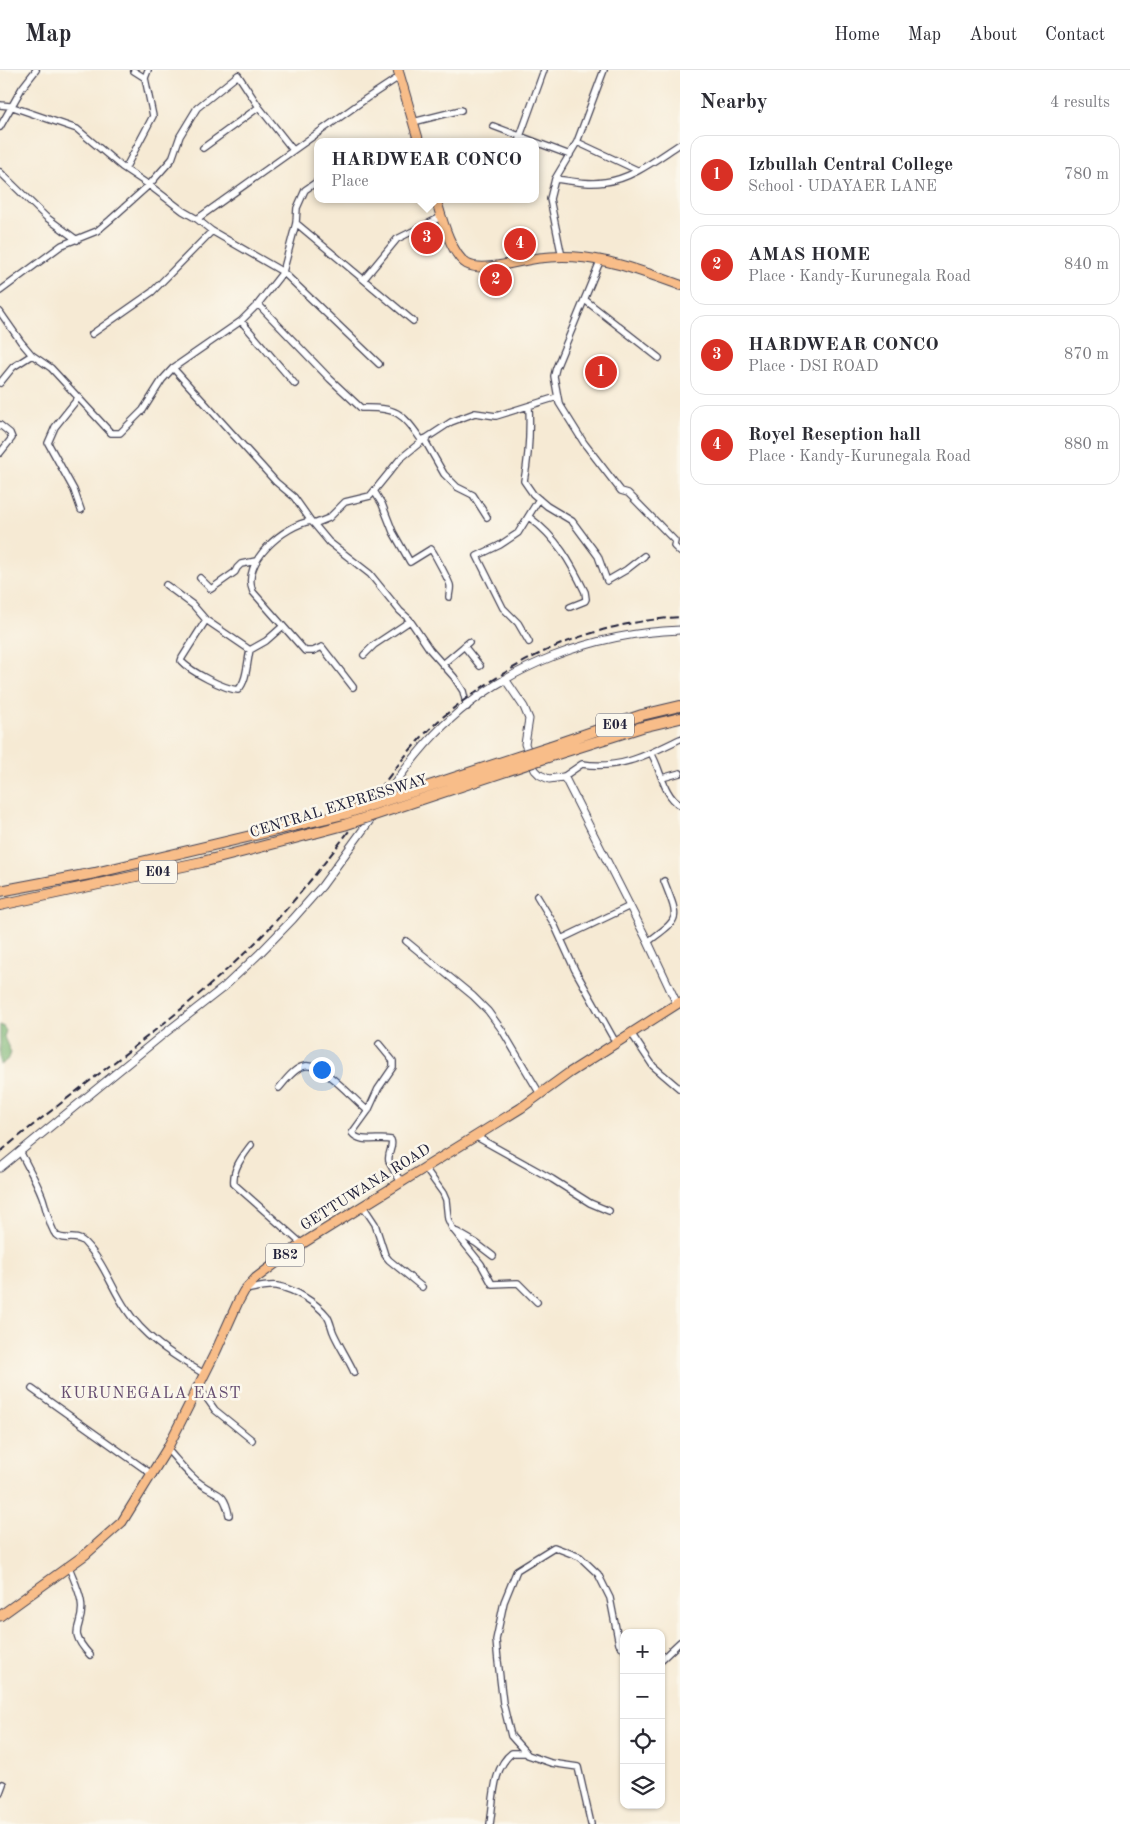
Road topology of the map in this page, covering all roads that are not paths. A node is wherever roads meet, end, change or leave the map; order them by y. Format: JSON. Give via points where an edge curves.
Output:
{"nodes":[{"id":1,"x":36,"y":70,"type":"edge"},
{"id":2,"x":148,"y":70,"type":"edge"},
{"id":3,"x":544,"y":70,"type":"edge"},
{"id":4,"x":604,"y":70,"type":"edge"},
{"id":5,"x":134,"y":71,"type":"edge"},
{"id":6,"x":237,"y":72,"type":"edge"},
{"id":7,"x":398,"y":73,"type":"edge"},
{"id":8,"x":145,"y":78,"type":"junction"},
{"id":9,"x":0,"y":105,"type":"edge"},
{"id":10,"x":10,"y":106,"type":"junction"},
{"id":11,"x":259,"y":107,"type":"junction"},
{"id":12,"x":461,"y":110,"type":"dead end"},
{"id":13,"x":413,"y":122,"type":"junction"},
{"id":14,"x":493,"y":126,"type":"dead end"},
{"id":15,"x":0,"y":127,"type":"edge"},
{"id":16,"x":418,"y":138,"type":"edge"},
{"id":17,"x":517,"y":138,"type":"edge"},
{"id":18,"x":519,"y":138,"type":"edge"},
{"id":19,"x":577,"y":142,"type":"junction"},
{"id":20,"x":680,"y":144,"type":"edge"},
{"id":21,"x":539,"y":145,"type":"edge"},
{"id":22,"x":203,"y":148,"type":"dead end"},
{"id":23,"x":293,"y":150,"type":"junction"},
{"id":24,"x":570,"y":155,"type":"junction"},
{"id":25,"x":125,"y":169,"type":"junction"},
{"id":26,"x":637,"y":170,"type":"junction"},
{"id":27,"x":0,"y":172,"type":"edge"},
{"id":28,"x":555,"y":179,"type":"junction"},
{"id":29,"x":314,"y":184,"type":"edge"},
{"id":30,"x":149,"y":185,"type":"junction"},
{"id":31,"x":437,"y":203,"type":"edge"},
{"id":32,"x":442,"y":217,"type":"junction"},
{"id":33,"x":197,"y":219,"type":"junction"},
{"id":34,"x":296,"y":223,"type":"junction"},
{"id":35,"x":212,"y":231,"type":"junction"},
{"id":36,"x":77,"y":240,"type":"junction"},
{"id":37,"x":562,"y":257,"type":"junction"},
{"id":38,"x":601,"y":259,"type":"junction"},
{"id":39,"x":283,"y":272,"type":"junction"},
{"id":40,"x":364,"y":279,"type":"junction"},
{"id":41,"x":680,"y":286,"type":"edge"},
{"id":42,"x":0,"y":291,"type":"edge"},
{"id":43,"x":585,"y":300,"type":"junction"},
{"id":44,"x":258,"y":304,"type":"junction"},
{"id":45,"x":0,"y":312,"type":"edge"},
{"id":46,"x":241,"y":321,"type":"junction"},
{"id":47,"x":413,"y":321,"type":"dead end"},
{"id":48,"x":92,"y":334,"type":"dead end"},
{"id":49,"x":32,"y":355,"type":"junction"},
{"id":50,"x":659,"y":358,"type":"dead end"},
{"id":51,"x":379,"y":364,"type":"dead end"},
{"id":52,"x":173,"y":368,"type":"junction"},
{"id":53,"x":0,"y":383,"type":"edge"},
{"id":54,"x":295,"y":384,"type":"dead end"},
{"id":55,"x":557,"y":397,"type":"junction"},
{"id":56,"x":79,"y":398,"type":"junction"},
{"id":57,"x":529,"y":406,"type":"junction"},
{"id":58,"x":0,"y":426,"type":"edge"},
{"id":59,"x":423,"y":440,"type":"junction"},
{"id":60,"x":0,"y":453,"type":"edge"},
{"id":61,"x":374,"y":491,"type":"junction"},
{"id":62,"x":539,"y":499,"type":"junction"},
{"id":63,"x":81,"y":510,"type":"dead end"},
{"id":64,"x":487,"y":517,"type":"dead end"},
{"id":65,"x":528,"y":517,"type":"junction"},
{"id":66,"x":312,"y":522,"type":"junction"},
{"id":67,"x":680,"y":552,"type":"edge"},
{"id":68,"x":644,"y":556,"type":"dead end"},
{"id":69,"x":256,"y":561,"type":"junction"},
{"id":70,"x":200,"y":578,"type":"dead end"},
{"id":71,"x":166,"y":585,"type":"dead end"},
{"id":72,"x":449,"y":597,"type":"dead end"},
{"id":73,"x":570,"y":608,"type":"dead end"},
{"id":74,"x":206,"y":620,"type":"junction"},
{"id":75,"x":410,"y":621,"type":"junction"},
{"id":76,"x":283,"y":626,"type":"junction"},
{"id":77,"x":680,"y":630,"type":"edge"},
{"id":78,"x":529,"y":642,"type":"dead end"},
{"id":79,"x":250,"y":650,"type":"junction"},
{"id":80,"x":364,"y":655,"type":"dead end"},
{"id":81,"x":443,"y":664,"type":"junction"},
{"id":82,"x":480,"y":666,"type":"dead end"},
{"id":83,"x":505,"y":679,"type":"junction"},
{"id":84,"x":353,"y":688,"type":"dead end"},
{"id":85,"x":680,"y":706,"type":"edge"},
{"id":86,"x":467,"y":707,"type":"junction"},
{"id":87,"x":680,"y":718,"type":"edge"},
{"id":88,"x":680,"y":739,"type":"edge"},
{"id":89,"x":552,"y":750,"type":"junction"},
{"id":90,"x":651,"y":753,"type":"junction"},
{"id":91,"x":680,"y":773,"type":"edge"},
{"id":92,"x":563,"y":777,"type":"junction"},
{"id":93,"x":662,"y":778,"type":"junction"},
{"id":94,"x":680,"y":805,"type":"edge"},
{"id":95,"x":664,"y":881,"type":"dead end"},
{"id":96,"x":0,"y":890,"type":"edge"},
{"id":97,"x":537,"y":896,"type":"dead end"},
{"id":98,"x":0,"y":904,"type":"edge"},
{"id":99,"x":630,"y":906,"type":"junction"},
{"id":100,"x":561,"y":939,"type":"junction"},
{"id":101,"x":406,"y":941,"type":"dead end"},
{"id":102,"x":648,"y":942,"type":"junction"},
{"id":103,"x":678,"y":1003,"type":"edge"},
{"id":104,"x":631,"y":1034,"type":"junction"},
{"id":105,"x":616,"y":1043,"type":"junction"},
{"id":106,"x":379,"y":1044,"type":"dead end"},
{"id":107,"x":279,"y":1088,"type":"dead end"},
{"id":108,"x":680,"y":1089,"type":"edge"},
{"id":109,"x":540,"y":1094,"type":"junction"},
{"id":110,"x":368,"y":1111,"type":"junction"},
{"id":111,"x":475,"y":1136,"type":"junction"},
{"id":112,"x":251,"y":1144,"type":"dead end"},
{"id":113,"x":20,"y":1151,"type":"junction"},
{"id":114,"x":0,"y":1168,"type":"edge"},
{"id":115,"x":425,"y":1168,"type":"junction"},
{"id":116,"x":402,"y":1183,"type":"junction"},
{"id":117,"x":363,"y":1206,"type":"junction"},
{"id":118,"x":609,"y":1211,"type":"dead end"},
{"id":119,"x":455,"y":1231,"type":"junction"},
{"id":120,"x":302,"y":1244,"type":"junction"},
{"id":121,"x":493,"y":1256,"type":"dead end"},
{"id":122,"x":422,"y":1287,"type":"dead end"},
{"id":123,"x":244,"y":1290,"type":"junction"},
{"id":124,"x":537,"y":1302,"type":"dead end"},
{"id":125,"x":354,"y":1372,"type":"dead end"},
{"id":126,"x":204,"y":1374,"type":"junction"},
{"id":127,"x":198,"y":1386,"type":"junction"},
{"id":128,"x":32,"y":1389,"type":"dead end"},
{"id":129,"x":252,"y":1440,"type":"dead end"},
{"id":130,"x":167,"y":1449,"type":"junction"},
{"id":131,"x":153,"y":1474,"type":"junction"},
{"id":132,"x":229,"y":1515,"type":"dead end"},
{"id":133,"x":69,"y":1567,"type":"junction"},
{"id":134,"x":0,"y":1616,"type":"edge"},
{"id":135,"x":680,"y":1642,"type":"edge"},
{"id":136,"x":620,"y":1646,"type":"edge"},
{"id":137,"x":90,"y":1655,"type":"dead end"},
{"id":138,"x":665,"y":1656,"type":"edge"},
{"id":139,"x":526,"y":1753,"type":"junction"},
{"id":140,"x":3,"y":1784,"type":"dead end"},
{"id":141,"x":0,"y":1792,"type":"edge"},
{"id":142,"x":490,"y":1824,"type":"edge"},
{"id":143,"x":591,"y":1824,"type":"edge"}],
"edges":[{"from":1,"to":10,"type":"street"},
{"from":2,"to":8,"type":"street"},
{"from":3,"to":18,"type":"street"},
{"from":4,"to":19,"type":"street"},
{"from":5,"to":8,"type":"street"},
{"from":6,"to":11,"type":"street"},
{"from":6,"to":30,"type":"street","via":[[197,108],[180,136],[172,159]]},
{"from":7,"to":13,"type":"main road"},
{"from":7,"to":23,"type":"street"},
{"from":8,"to":25,"type":"street","via":[[153,116]]},
{"from":9,"to":10,"type":"street"},
{"from":10,"to":15,"type":"street"},
{"from":10,"to":25,"type":"street","via":[[77,129]]},
{"from":11,"to":22,"type":"street"},
{"from":11,"to":23,"type":"street"},
{"from":12,"to":13,"type":"street"},
{"from":13,"to":16,"type":"main road"},
{"from":14,"to":17,"type":"street"},
{"from":19,"to":24,"type":"street"},
{"from":19,"to":26,"type":"street"},
{"from":20,"to":26,"type":"street"},
{"from":21,"to":24,"type":"street"},
{"from":23,"to":33,"type":"street"},
{"from":24,"to":28,"type":"street"},
{"from":25,"to":30,"type":"street"},
{"from":26,"to":28,"type":"street","via":[[607,182]]},
{"from":27,"to":36,"type":"street","via":[[46,217]]},
{"from":28,"to":37,"type":"street","via":[[550,199]]},
{"from":29,"to":34,"type":"street","via":[[305,190],[297,208]]},
{"from":30,"to":33,"type":"street"},
{"from":30,"to":36,"type":"street","via":[[97,231]]},
{"from":31,"to":32,"type":"main road"},
{"from":32,"to":37,"type":"main road","via":[[459,257],[475,267]]},
{"from":32,"to":40,"type":"street","via":[[397,239]]},
{"from":33,"to":35,"type":"street"},
{"from":34,"to":39,"type":"street"},
{"from":34,"to":40,"type":"street"},
{"from":35,"to":39,"type":"street"},
{"from":35,"to":48,"type":"street","via":[[152,292]]},
{"from":36,"to":42,"type":"street","via":[[62,245]]},
{"from":37,"to":38,"type":"main road"},
{"from":38,"to":41,"type":"main road"},
{"from":38,"to":43,"type":"street"},
{"from":39,"to":44,"type":"street"},
{"from":39,"to":51,"type":"street"},
{"from":40,"to":47,"type":"street"},
{"from":43,"to":50,"type":"street"},
{"from":43,"to":55,"type":"street","via":[[556,368]]},
{"from":44,"to":46,"type":"street"},
{"from":44,"to":59,"type":"street","via":[[361,408],[384,407],[394,411]]},
{"from":45,"to":49,"type":"street"},
{"from":46,"to":52,"type":"street"},
{"from":46,"to":54,"type":"street"},
{"from":49,"to":53,"type":"street","via":[[13,367]]},
{"from":49,"to":56,"type":"street","via":[[51,368]]},
{"from":52,"to":56,"type":"street","via":[[143,410],[120,433],[111,433]]},
{"from":52,"to":66,"type":"street","via":[[276,482],[294,497]]},
{"from":55,"to":57,"type":"street"},
{"from":55,"to":67,"type":"street","via":[[599,464],[621,491],[628,493],[659,524]]},
{"from":56,"to":63,"type":"street","via":[[48,443],[74,490]]},
{"from":57,"to":59,"type":"street","via":[[496,416],[475,413],[451,422]]},
{"from":57,"to":62,"type":"street","via":[[524,481]]},
{"from":58,"to":60,"type":"street","via":[[12,438]]},
{"from":59,"to":61,"type":"street","via":[[394,465]]},
{"from":59,"to":64,"type":"street","via":[[444,474],[456,487],[473,495]]},
{"from":61,"to":66,"type":"street","via":[[364,498],[345,502],[329,518]]},
{"from":61,"to":72,"type":"street","via":[[410,562],[431,549],[434,551],[450,586]]},
{"from":62,"to":65,"type":"street"},
{"from":62,"to":68,"type":"street","via":[[572,521],[598,556],[607,581]]},
{"from":65,"to":73,"type":"street","via":[[565,553],[585,592],[584,602]]},
{"from":65,"to":78,"type":"street","via":[[518,533],[476,556],[503,608],[518,623]]},
{"from":66,"to":69,"type":"street","via":[[293,526],[265,549]]},
{"from":66,"to":75,"type":"street","via":[[335,547],[370,574]]},
{"from":69,"to":70,"type":"street","via":[[241,564],[211,589]]},
{"from":69,"to":76,"type":"street","via":[[249,584]]},
{"from":71,"to":74,"type":"street"},
{"from":74,"to":79,"type":"street"},
{"from":74,"to":79,"type":"street","via":[[181,661],[190,668],[238,690],[242,687]]},
{"from":75,"to":80,"type":"street"},
{"from":75,"to":81,"type":"street"},
{"from":76,"to":79,"type":"street"},
{"from":76,"to":84,"type":"street","via":[[305,651],[322,647]]},
{"from":77,"to":83,"type":"street","via":[[644,632],[601,640],[542,661]]},
{"from":81,"to":82,"type":"street","via":[[467,644]]},
{"from":81,"to":86,"type":"street","via":[[464,691]]},
{"from":83,"to":86,"type":"street"},
{"from":83,"to":92,"type":"street","via":[[530,719],[525,744],[535,770],[549,779]]},
{"from":85,"to":89,"type":"highway","name":"CENTRAL EXPRESSWAY","number":"E04","via":[[642,716]]},
{"from":86,"to":113,"type":"street","via":[[445,724],[408,765],[322,886],[260,953],[224,986]]},
{"from":87,"to":89,"type":"highway","name":"CENTRAL EXPRESSWAY","number":"E04"},
{"from":88,"to":90,"type":"street"},
{"from":89,"to":96,"type":"highway","name":"CENTRAL EXPRESSWAY","number":"E04","bridge":true,"via":[[344,814],[95,873]]},
{"from":89,"to":98,"type":"highway","name":"CENTRAL EXPRESSWAY","number":"E04","bridge":true,"via":[[337,827],[202,862]]},
{"from":90,"to":92,"type":"street","via":[[622,764],[582,764]]},
{"from":90,"to":93,"type":"street"},
{"from":91,"to":93,"type":"street"},
{"from":92,"to":99,"type":"street"},
{"from":93,"to":94,"type":"street","via":[[668,794]]},
{"from":95,"to":102,"type":"street","via":[[678,918],[671,928]]},
{"from":97,"to":100,"type":"street"},
{"from":99,"to":100,"type":"street"},
{"from":99,"to":102,"type":"street"},
{"from":100,"to":105,"type":"street"},
{"from":101,"to":109,"type":"street","via":[[488,1011]]},
{"from":102,"to":103,"type":"street"},
{"from":103,"to":104,"type":"main road","name":"GETTUWANA ROAD","number":"B82"},
{"from":104,"to":105,"type":"main road","name":"GETTUWANA ROAD","number":"B82"},
{"from":104,"to":108,"type":"street","via":[[653,1066]]},
{"from":105,"to":109,"type":"main road","name":"GETTUWANA ROAD","number":"B82"},
{"from":106,"to":110,"type":"street","via":[[393,1067]]},
{"from":107,"to":110,"type":"street","via":[[298,1068],[310,1066],[328,1074]]},
{"from":109,"to":111,"type":"main road","name":"GETTUWANA ROAD","number":"B82"},
{"from":110,"to":116,"type":"street","via":[[352,1133],[362,1139],[391,1140],[389,1162]]},
{"from":111,"to":115,"type":"main road","name":"GETTUWANA ROAD","number":"B82"},
{"from":111,"to":118,"type":"street"},
{"from":112,"to":120,"type":"street","via":[[237,1166],[234,1184]]},
{"from":113,"to":114,"type":"street"},
{"from":113,"to":126,"type":"street","via":[[41,1194],[54,1233],[85,1243],[136,1322],[156,1343]]},
{"from":115,"to":116,"type":"main road","name":"GETTUWANA ROAD","number":"B82"},
{"from":115,"to":119,"type":"street","via":[[446,1200],[448,1219]]},
{"from":116,"to":117,"type":"main road","name":"GETTUWANA ROAD","number":"B82"},
{"from":117,"to":120,"type":"main road","name":"GETTUWANA ROAD","number":"B82"},
{"from":117,"to":122,"type":"street","via":[[374,1224],[385,1255]]},
{"from":119,"to":121,"type":"street"},
{"from":119,"to":124,"type":"street","via":[[492,1284],[518,1283]]},
{"from":120,"to":123,"type":"main road","name":"GETTUWANA ROAD","number":"B82","via":[[266,1269]]},
{"from":123,"to":125,"type":"street","via":[[279,1287],[316,1306],[326,1314]]},
{"from":123,"to":126,"type":"main road","name":"GETTUWANA ROAD","number":"B82"},
{"from":126,"to":127,"type":"main road","name":"GETTUWANA ROAD","number":"B82"},
{"from":127,"to":129,"type":"street","via":[[225,1419]]},
{"from":127,"to":130,"type":"main road","name":"GETTUWANA ROAD","number":"B82"},
{"from":128,"to":131,"type":"street"},
{"from":130,"to":131,"type":"main road","name":"GETTUWANA ROAD","number":"B82"},
{"from":130,"to":132,"type":"street","via":[[201,1484],[223,1498]]},
{"from":131,"to":133,"type":"main road","name":"GETTUWANA ROAD","number":"B82","via":[[122,1522]]},
{"from":133,"to":134,"type":"main road","name":"GETTUWANA ROAD","number":"B82"},
{"from":133,"to":137,"type":"street","via":[[81,1601],[76,1637]]},
{"from":135,"to":138,"type":"street"},
{"from":136,"to":139,"type":"street","via":[[610,1598],[598,1574],[580,1557],[554,1546],[517,1570],[504,1602],[496,1640],[503,1703],[511,1736]]},
{"from":139,"to":142,"type":"street","via":[[512,1753],[501,1768],[496,1778]]},
{"from":139,"to":143,"type":"street","via":[[551,1763],[578,1767]]},
{"from":140,"to":141,"type":"street"}]}
